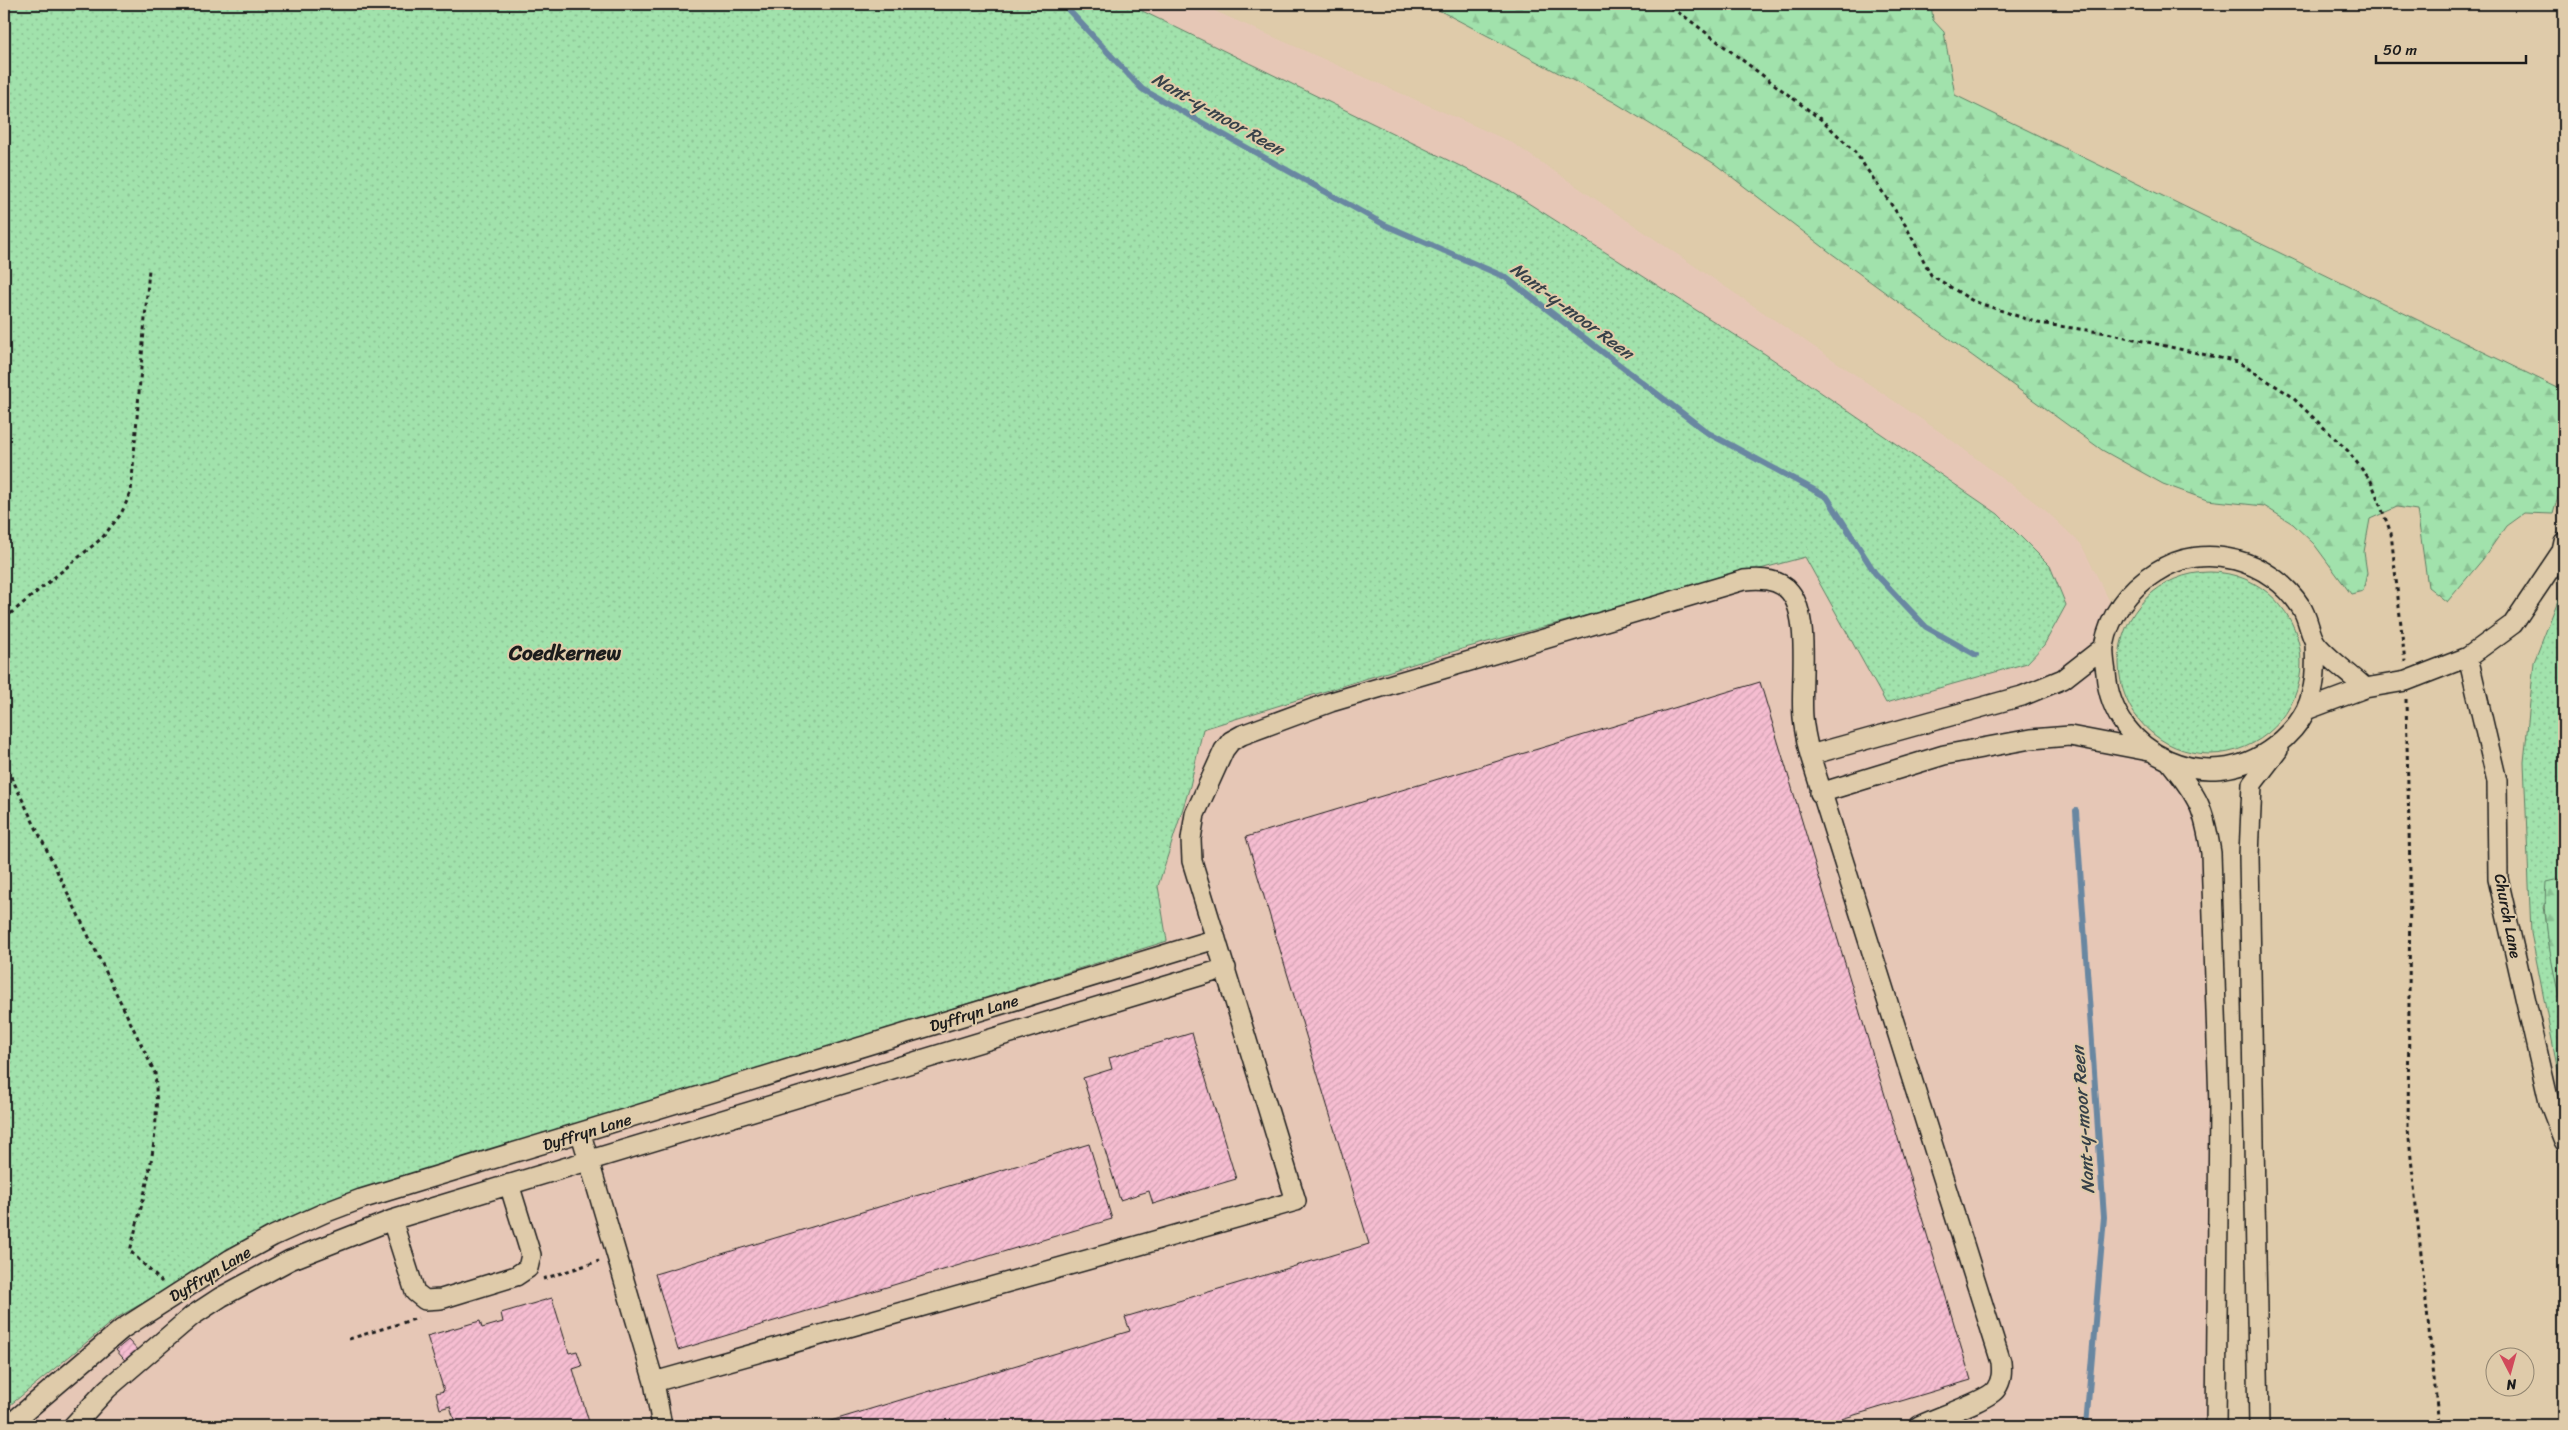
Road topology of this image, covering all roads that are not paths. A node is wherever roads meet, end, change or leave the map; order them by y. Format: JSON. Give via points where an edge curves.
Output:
{"nodes":[{"id":1,"x":2564,"y":542,"type":"edge"},
{"id":2,"x":2315,"y":643,"type":"junction"},
{"id":3,"x":2104,"y":647,"type":"junction"},
{"id":4,"x":2468,"y":657,"type":"junction"},
{"id":5,"x":2365,"y":688,"type":"junction"},
{"id":6,"x":2306,"y":710,"type":"junction"},
{"id":7,"x":2287,"y":736,"type":"junction"},
{"id":8,"x":2149,"y":751,"type":"junction"},
{"id":9,"x":1810,"y":755,"type":"junction"},
{"id":10,"x":2170,"y":762,"type":"junction"},
{"id":11,"x":1820,"y":793,"type":"junction"},
{"id":12,"x":1216,"y":939,"type":"junction"},
{"id":13,"x":1226,"y":968,"type":"junction"},
{"id":14,"x":581,"y":1134,"type":"junction"},
{"id":15,"x":2564,"y":1141,"type":"edge"},
{"id":16,"x":588,"y":1160,"type":"junction"},
{"id":17,"x":509,"y":1184,"type":"junction"},
{"id":18,"x":392,"y":1220,"type":"junction"},
{"id":19,"x":175,"y":1295,"type":"junction"},
{"id":20,"x":192,"y":1316,"type":"junction"},
{"id":21,"x":654,"y":1382,"type":"junction"},
{"id":22,"x":8,"y":1426,"type":"edge"},
{"id":23,"x":73,"y":1426,"type":"edge"},
{"id":24,"x":662,"y":1426,"type":"edge"},
{"id":25,"x":1919,"y":1426,"type":"edge"},
{"id":26,"x":2216,"y":1426,"type":"edge"},
{"id":27,"x":2259,"y":1426,"type":"edge"}],
"edges":[{"from":1,"to":4,"type":"street","via":[[2562,551],[2513,624]]},
{"from":2,"to":3,"type":"street","via":[[2302,607],[2277,579],[2243,561],[2206,556],[2168,564],[2138,583],[2115,612]]},
{"from":2,"to":5,"type":"street"},
{"from":2,"to":6,"type":"street","via":[[2316,677]]},
{"from":3,"to":8,"type":"street","via":[[2107,694],[2124,726]]},
{"from":3,"to":9,"type":"street","via":[[2063,678],[2022,696]]},
{"from":4,"to":5,"type":"street","via":[[2406,681]]},
{"from":4,"to":15,"type":"street","name":"Church Lane","via":[[2497,781],[2498,879],[2549,1102]]},
{"from":5,"to":6,"type":"street"},
{"from":6,"to":7,"type":"street"},
{"from":7,"to":10,"type":"street","via":[[2262,756],[2233,767],[2201,769]]},
{"from":7,"to":27,"type":"street","via":[[2252,784],[2249,856]]},
{"from":8,"to":10,"type":"street"},
{"from":8,"to":11,"type":"street","via":[[2070,736],[2031,739],[1944,755]]},
{"from":9,"to":11,"type":"street"},
{"from":9,"to":12,"type":"street","via":[[1803,716],[1798,607],[1789,590],[1769,580],[1744,580],[1331,702],[1242,735],[1224,750],[1195,814],[1191,839],[1192,861]]},
{"from":10,"to":26,"type":"street","via":[[2194,792],[2205,818],[2211,853],[2220,1105]]},
{"from":11,"to":25,"type":"street","via":[[2001,1362],[2002,1377],[1996,1390]]},
{"from":12,"to":13,"type":"street"},
{"from":12,"to":14,"type":"street","name":"Dyffryn Lane"},
{"from":13,"to":16,"type":"street","name":"Dyffryn Lane"},
{"from":13,"to":21,"type":"street","via":[[1296,1201]]},
{"from":14,"to":16,"type":"street"},
{"from":14,"to":19,"type":"street","name":"Dyffryn Lane","via":[[361,1199],[324,1213],[231,1258]]},
{"from":16,"to":17,"type":"street","name":"Dyffryn Lane"},
{"from":16,"to":21,"type":"street"},
{"from":17,"to":18,"type":"street","name":"Dyffryn Lane"},
{"from":17,"to":18,"type":"street","via":[[531,1255],[530,1265],[523,1273],[441,1299],[425,1300],[415,1292]]},
{"from":18,"to":20,"type":"street","name":"Dyffryn Lane","via":[[261,1274]]},
{"from":19,"to":20,"type":"street"},
{"from":19,"to":22,"type":"street","name":"Dyffryn Lane","via":[[122,1329]]},
{"from":20,"to":23,"type":"street","name":"Dyffryn Lane","via":[[107,1389]]},
{"from":21,"to":24,"type":"street"}]}
